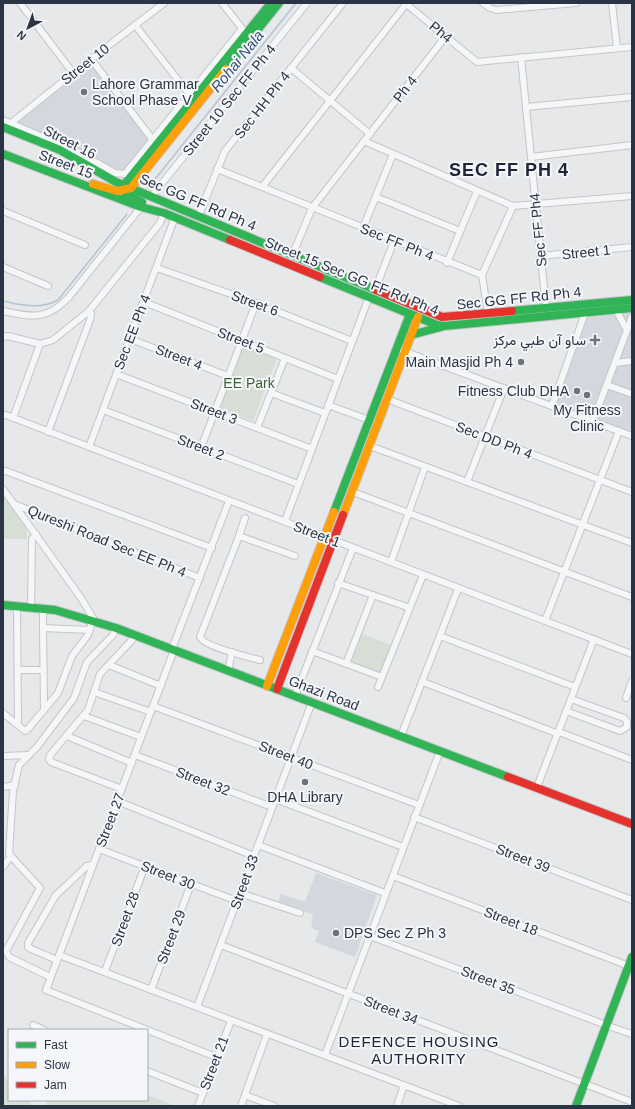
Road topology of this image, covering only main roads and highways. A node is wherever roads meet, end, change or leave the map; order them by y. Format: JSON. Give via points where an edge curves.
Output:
{"nodes":[{"id":1,"x":270,"y":3,"type":"edge"},
{"id":2,"x":279,"y":3,"type":"edge"},
{"id":3,"x":8,"y":126,"type":"edge"},
{"id":4,"x":3,"y":154,"type":"edge"},
{"id":5,"x":78,"y":182,"type":"junction"},
{"id":6,"x":126,"y":188,"type":"junction"},
{"id":7,"x":120,"y":199,"type":"joint"},
{"id":8,"x":155,"y":210,"type":"junction"},
{"id":9,"x":632,"y":300,"type":"edge"},
{"id":10,"x":613,"y":307,"type":"junction"},
{"id":11,"x":632,"y":308,"type":"edge"},
{"id":12,"x":410,"y":314,"type":"junction"},
{"id":13,"x":418,"y":317,"type":"junction"},
{"id":14,"x":444,"y":326,"type":"junction"},
{"id":15,"x":411,"y":335,"type":"junction"},
{"id":16,"x":3,"y":605,"type":"edge"},
{"id":17,"x":267,"y":686,"type":"junction"},
{"id":18,"x":277,"y":689,"type":"junction"},
{"id":19,"x":632,"y":824,"type":"edge"},
{"id":20,"x":632,"y":957,"type":"edge"},
{"id":21,"x":630,"y":969,"type":"edge"},
{"id":22,"x":587,"y":1085,"type":"junction"},
{"id":23,"x":576,"y":1106,"type":"edge"},
{"id":24,"x":582,"y":1106,"type":"edge"}],
"edges":[{"from":1,"to":6,"type":"main road","via":[[201,85]]},
{"from":2,"to":6,"type":"main road"},
{"from":3,"to":6,"type":"main road","name":"Street 16","via":[[75,157]]},
{"from":4,"to":5,"type":"main road","name":"Street 15"},
{"from":5,"to":6,"type":"main road","via":[[97,184],[115,190]]},
{"from":5,"to":7,"type":"main road","name":"Street 15"},
{"from":6,"to":8,"type":"main road","via":[[129,196]]},
{"from":6,"to":10,"type":"main road","name":"Sec GG FF Rd Ph 4","via":[[442,317],[546,308]]},
{"from":7,"to":8,"type":"main road","name":"Street 15 Sec GG FF Rd Ph 4"},
{"from":8,"to":12,"type":"main road","name":"Street 15 Sec GG FF Rd Ph 4"},
{"from":9,"to":10,"type":"main road","name":"Sec GG FF Rd Ph 4"},
{"from":10,"to":11,"type":"main road","name":"Street 15 Sec GG FF Rd Ph 4"},
{"from":10,"to":14,"type":"main road","name":"Street 15 Sec GG FF Rd Ph 4","via":[[585,313]]},
{"from":12,"to":13,"type":"main road","name":"Street 15 Sec GG FF Rd Ph 4"},
{"from":12,"to":17,"type":"main road"},
{"from":13,"to":14,"type":"main road","name":"Street 15 Sec GG FF Rd Ph 4"},
{"from":13,"to":15,"type":"main road"},
{"from":14,"to":15,"type":"main road"},
{"from":15,"to":18,"type":"main road"},
{"from":16,"to":17,"type":"main road","name":"Ghazi Road","via":[[43,608],[71,614],[116,628]]},
{"from":17,"to":18,"type":"main road","name":"Ghazi Road"},
{"from":18,"to":19,"type":"main road","name":"Ghazi Road"},
{"from":20,"to":21,"type":"main road"},
{"from":21,"to":22,"type":"main road"},
{"from":22,"to":23,"type":"main road"},
{"from":22,"to":24,"type":"main road"}]}
